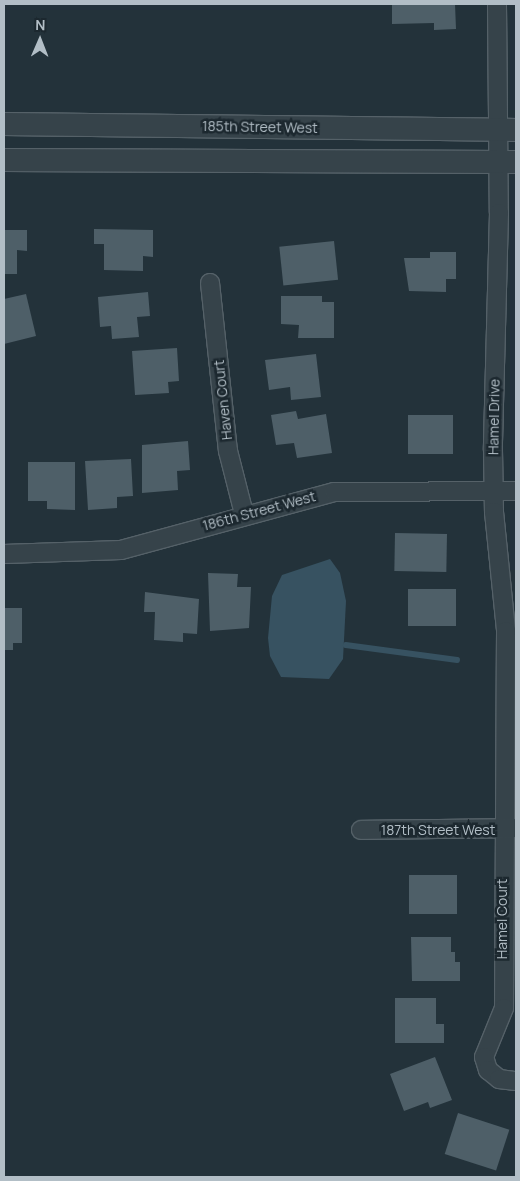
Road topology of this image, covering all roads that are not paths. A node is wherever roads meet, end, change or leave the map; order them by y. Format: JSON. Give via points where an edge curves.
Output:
{"nodes":[{"id":1,"x":497,"y":4,"type":"edge"},
{"id":2,"x":4,"y":124,"type":"edge"},
{"id":3,"x":508,"y":130,"type":"edge"},
{"id":4,"x":4,"y":160,"type":"edge"},
{"id":5,"x":508,"y":162,"type":"edge"},
{"id":6,"x":210,"y":283,"type":"dead end"},
{"id":7,"x":516,"y":491,"type":"edge"},
{"id":8,"x":494,"y":492,"type":"junction"},
{"id":9,"x":244,"y":514,"type":"junction"},
{"id":10,"x":4,"y":554,"type":"edge"},
{"id":11,"x":509,"y":829,"type":"edge"},
{"id":12,"x":360,"y":830,"type":"dead end"},
{"id":13,"x":510,"y":1013,"type":"edge"},
{"id":14,"x":516,"y":1081,"type":"edge"}],
"edges":[{"from":1,"to":3,"type":"street","name":"Hamel Drive"},
{"from":2,"to":3,"type":"street","name":"185th Street West"},
{"from":3,"to":5,"type":"street","name":"Hamel Drive"},
{"from":4,"to":5,"type":"street"},
{"from":5,"to":8,"type":"street","name":"Hamel Drive"},
{"from":6,"to":9,"type":"street","name":"Haven Court","via":[[228,451]]},
{"from":7,"to":8,"type":"street","name":"186th Street West"},
{"from":8,"to":9,"type":"street","name":"186th Street West","via":[[334,492]]},
{"from":8,"to":11,"type":"street","name":"Hamel Drive","via":[[506,650]]},
{"from":9,"to":10,"type":"street","name":"186th Street West","via":[[121,550]]},
{"from":11,"to":12,"type":"street","name":"187th Street West"},
{"from":11,"to":13,"type":"street","name":"Hamel Court"},
{"from":13,"to":14,"type":"street","name":"Hamel Court","via":[[484,1056],[488,1070],[499,1079]]}]}
